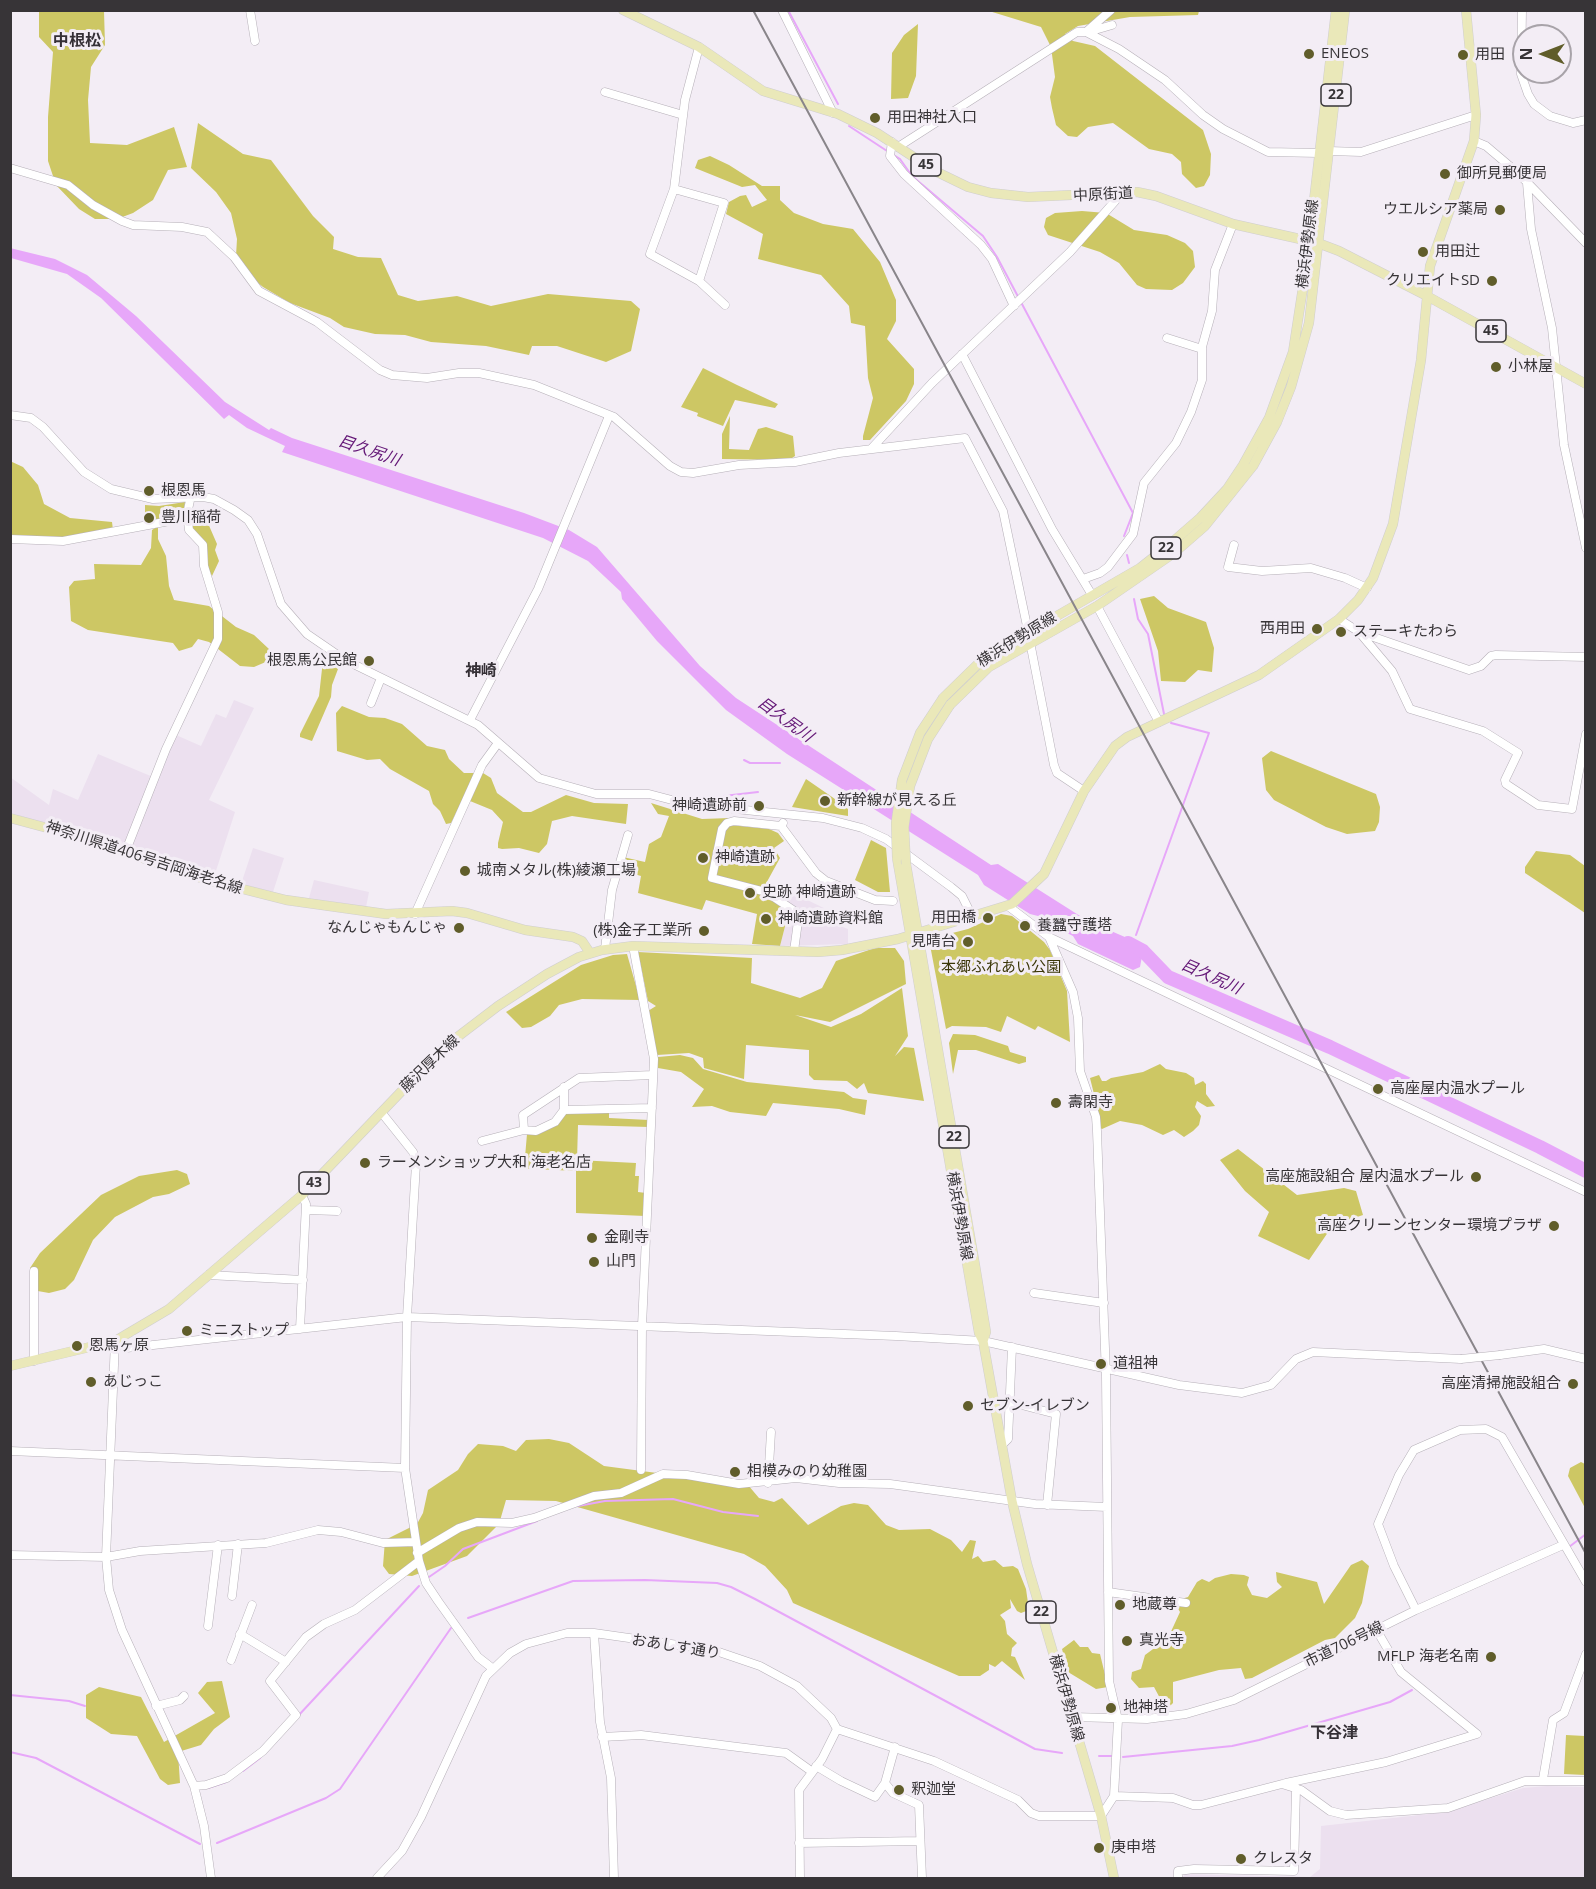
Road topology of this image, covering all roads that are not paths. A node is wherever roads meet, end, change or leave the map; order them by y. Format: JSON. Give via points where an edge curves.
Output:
{"nodes":[{"id":1,"x":250,"y":10,"type":"edge"},
{"id":2,"x":623,"y":10,"type":"edge"},
{"id":3,"x":782,"y":10,"type":"edge"},
{"id":4,"x":1111,"y":10,"type":"edge"},
{"id":5,"x":1336,"y":10,"type":"edge"},
{"id":6,"x":1345,"y":10,"type":"edge"},
{"id":7,"x":1466,"y":10,"type":"edge"},
{"id":8,"x":1522,"y":10,"type":"edge"},
{"id":9,"x":1112,"y":25,"type":"dead end"},
{"id":10,"x":1086,"y":32,"type":"junction"},
{"id":11,"x":255,"y":41,"type":"dead end"},
{"id":12,"x":699,"y":47,"type":"junction"},
{"id":13,"x":605,"y":92,"type":"dead end"},
{"id":14,"x":833,"y":113,"type":"junction"},
{"id":15,"x":683,"y":115,"type":"junction"},
{"id":16,"x":1476,"y":115,"type":"junction"},
{"id":17,"x":1586,"y":120,"type":"edge"},
{"id":18,"x":1474,"y":141,"type":"junction"},
{"id":19,"x":893,"y":145,"type":"junction"},
{"id":20,"x":1324,"y":152,"type":"junction"},
{"id":21,"x":10,"y":168,"type":"edge"},
{"id":22,"x":1527,"y":183,"type":"junction"},
{"id":23,"x":674,"y":189,"type":"junction"},
{"id":24,"x":1123,"y":192,"type":"junction"},
{"id":25,"x":1233,"y":224,"type":"junction"},
{"id":26,"x":1314,"y":242,"type":"junction"},
{"id":27,"x":1586,"y":243,"type":"edge"},
{"id":28,"x":699,"y":281,"type":"junction"},
{"id":29,"x":1428,"y":296,"type":"junction"},
{"id":30,"x":1017,"y":303,"type":"junction"},
{"id":31,"x":725,"y":305,"type":"dead end"},
{"id":32,"x":1167,"y":338,"type":"dead end"},
{"id":33,"x":1202,"y":349,"type":"junction"},
{"id":34,"x":962,"y":354,"type":"junction"},
{"id":35,"x":1554,"y":366,"type":"junction"},
{"id":36,"x":1586,"y":384,"type":"edge"},
{"id":37,"x":10,"y":415,"type":"edge"},
{"id":38,"x":609,"y":416,"type":"junction"},
{"id":39,"x":871,"y":449,"type":"junction"},
{"id":40,"x":191,"y":496,"type":"junction"},
{"id":41,"x":187,"y":514,"type":"junction"},
{"id":42,"x":10,"y":539,"type":"edge"},
{"id":43,"x":1234,"y":545,"type":"dead end"},
{"id":44,"x":1586,"y":548,"type":"edge"},
{"id":45,"x":1083,"y":579,"type":"junction"},
{"id":46,"x":1366,"y":588,"type":"junction"},
{"id":47,"x":1092,"y":595,"type":"junction"},
{"id":48,"x":1097,"y":606,"type":"junction"},
{"id":49,"x":1340,"y":619,"type":"junction"},
{"id":50,"x":1028,"y":631,"type":"junction"},
{"id":51,"x":1359,"y":632,"type":"junction"},
{"id":52,"x":1030,"y":642,"type":"junction"},
{"id":53,"x":1586,"y":657,"type":"edge"},
{"id":54,"x":381,"y":678,"type":"junction"},
{"id":55,"x":946,"y":702,"type":"junction"},
{"id":56,"x":371,"y":703,"type":"dead end"},
{"id":57,"x":470,"y":720,"type":"junction"},
{"id":58,"x":1164,"y":720,"type":"junction"},
{"id":59,"x":1586,"y":734,"type":"edge"},
{"id":60,"x":498,"y":743,"type":"junction"},
{"id":61,"x":1084,"y":791,"type":"junction"},
{"id":62,"x":786,"y":814,"type":"junction"},
{"id":63,"x":10,"y":818,"type":"edge"},
{"id":64,"x":781,"y":826,"type":"junction"},
{"id":65,"x":628,"y":836,"type":"dead end"},
{"id":66,"x":125,"y":853,"type":"junction"},
{"id":67,"x":893,"y":901,"type":"dead end"},
{"id":68,"x":1008,"y":906,"type":"junction"},
{"id":69,"x":415,"y":914,"type":"junction"},
{"id":70,"x":973,"y":918,"type":"junction"},
{"id":71,"x":914,"y":934,"type":"junction"},
{"id":72,"x":1049,"y":937,"type":"junction"},
{"id":73,"x":633,"y":946,"type":"junction"},
{"id":74,"x":605,"y":949,"type":"junction"},
{"id":75,"x":794,"y":951,"type":"junction"},
{"id":76,"x":590,"y":953,"type":"junction"},
{"id":77,"x":653,"y":1076,"type":"junction"},
{"id":78,"x":564,"y":1087,"type":"junction"},
{"id":79,"x":652,"y":1108,"type":"junction"},
{"id":80,"x":564,"y":1110,"type":"junction"},
{"id":81,"x":381,"y":1113,"type":"junction"},
{"id":82,"x":524,"y":1130,"type":"junction"},
{"id":83,"x":482,"y":1141,"type":"dead end"},
{"id":84,"x":1586,"y":1192,"type":"edge"},
{"id":85,"x":302,"y":1195,"type":"junction"},
{"id":86,"x":306,"y":1210,"type":"junction"},
{"id":87,"x":337,"y":1211,"type":"dead end"},
{"id":88,"x":34,"y":1271,"type":"dead end"},
{"id":89,"x":208,"y":1275,"type":"junction"},
{"id":90,"x":303,"y":1280,"type":"junction"},
{"id":91,"x":1034,"y":1293,"type":"dead end"},
{"id":92,"x":1104,"y":1303,"type":"junction"},
{"id":93,"x":407,"y":1317,"type":"junction"},
{"id":94,"x":642,"y":1326,"type":"junction"},
{"id":95,"x":300,"y":1329,"type":"junction"},
{"id":96,"x":115,"y":1341,"type":"junction"},
{"id":97,"x":983,"y":1341,"type":"junction"},
{"id":98,"x":1012,"y":1347,"type":"junction"},
{"id":99,"x":1586,"y":1359,"type":"edge"},
{"id":100,"x":34,"y":1361,"type":"junction"},
{"id":101,"x":10,"y":1366,"type":"edge"},
{"id":102,"x":1106,"y":1369,"type":"junction"},
{"id":103,"x":1010,"y":1402,"type":"junction"},
{"id":104,"x":771,"y":1432,"type":"dead end"},
{"id":105,"x":1002,"y":1445,"type":"junction"},
{"id":106,"x":10,"y":1451,"type":"edge"},
{"id":107,"x":111,"y":1455,"type":"junction"},
{"id":108,"x":405,"y":1468,"type":"junction"},
{"id":109,"x":641,"y":1470,"type":"dead end"},
{"id":110,"x":768,"y":1483,"type":"junction"},
{"id":111,"x":1012,"y":1501,"type":"junction"},
{"id":112,"x":1047,"y":1504,"type":"junction"},
{"id":113,"x":1107,"y":1507,"type":"junction"},
{"id":114,"x":416,"y":1542,"type":"junction"},
{"id":115,"x":238,"y":1544,"type":"junction"},
{"id":116,"x":218,"y":1545,"type":"junction"},
{"id":117,"x":1563,"y":1545,"type":"junction"},
{"id":118,"x":10,"y":1555,"type":"edge"},
{"id":119,"x":106,"y":1557,"type":"junction"},
{"id":120,"x":418,"y":1557,"type":"junction"},
{"id":121,"x":1586,"y":1582,"type":"edge"},
{"id":122,"x":1108,"y":1592,"type":"junction"},
{"id":123,"x":232,"y":1596,"type":"dead end"},
{"id":124,"x":1186,"y":1603,"type":"dead end"},
{"id":125,"x":252,"y":1605,"type":"dead end"},
{"id":126,"x":1416,"y":1610,"type":"junction"},
{"id":127,"x":208,"y":1626,"type":"dead end"},
{"id":128,"x":1376,"y":1629,"type":"junction"},
{"id":129,"x":594,"y":1633,"type":"junction"},
{"id":130,"x":240,"y":1634,"type":"junction"},
{"id":131,"x":1586,"y":1654,"type":"edge"},
{"id":132,"x":231,"y":1660,"type":"dead end"},
{"id":133,"x":285,"y":1662,"type":"junction"},
{"id":134,"x":492,"y":1668,"type":"junction"},
{"id":135,"x":184,"y":1696,"type":"dead end"},
{"id":136,"x":156,"y":1706,"type":"junction"},
{"id":137,"x":1072,"y":1717,"type":"junction"},
{"id":138,"x":1118,"y":1720,"type":"junction"},
{"id":139,"x":837,"y":1729,"type":"junction"},
{"id":140,"x":602,"y":1737,"type":"junction"},
{"id":141,"x":896,"y":1747,"type":"junction"},
{"id":142,"x":813,"y":1768,"type":"junction"},
{"id":143,"x":1543,"y":1779,"type":"junction"},
{"id":144,"x":1586,"y":1781,"type":"edge"},
{"id":145,"x":885,"y":1783,"type":"junction"},
{"id":146,"x":1282,"y":1784,"type":"junction"},
{"id":147,"x":194,"y":1786,"type":"junction"},
{"id":148,"x":1296,"y":1788,"type":"junction"},
{"id":149,"x":1114,"y":1796,"type":"junction"},
{"id":150,"x":1101,"y":1816,"type":"junction"},
{"id":151,"x":920,"y":1841,"type":"junction"},
{"id":152,"x":799,"y":1843,"type":"junction"},
{"id":153,"x":212,"y":1878,"type":"edge"},
{"id":154,"x":377,"y":1878,"type":"edge"},
{"id":155,"x":614,"y":1878,"type":"edge"},
{"id":156,"x":800,"y":1878,"type":"edge"},
{"id":157,"x":922,"y":1878,"type":"edge"},
{"id":158,"x":1114,"y":1878,"type":"edge"},
{"id":159,"x":1178,"y":1878,"type":"edge"}],
"edges":[{"from":1,"to":11,"type":"street"},
{"from":2,"to":12,"type":"main road","name":"中原街道","number":"45"},
{"from":3,"to":14,"type":"street","via":[[814,62]]},
{"from":4,"to":10,"type":"street"},
{"from":5,"to":20,"type":"main road","name":"横浜伊勢原線","number":"22"},
{"from":6,"to":20,"type":"main road","name":"横浜伊勢原線","number":"22"},
{"from":7,"to":16,"type":"main road"},
{"from":8,"to":17,"type":"street","via":[[1521,74],[1528,94],[1550,116],[1576,123]]},
{"from":9,"to":10,"type":"street"},
{"from":10,"to":19,"type":"street","via":[[1077,32]]},
{"from":10,"to":20,"type":"street","via":[[1165,80],[1223,129],[1268,152]]},
{"from":12,"to":14,"type":"main road","name":"中原街道","number":"45","via":[[763,91]]},
{"from":12,"to":15,"type":"street"},
{"from":13,"to":15,"type":"street"},
{"from":14,"to":19,"type":"main road","name":"中原街道","number":"45"},
{"from":15,"to":23,"type":"street"},
{"from":16,"to":18,"type":"main road"},
{"from":16,"to":20,"type":"street","via":[[1361,152]]},
{"from":18,"to":22,"type":"street","via":[[1486,146]]},
{"from":18,"to":29,"type":"main road","via":[[1434,249]]},
{"from":19,"to":24,"type":"main road","name":"中原街道","number":"45","via":[[950,179],[991,193],[1033,197]]},
{"from":19,"to":30,"type":"street","via":[[890,156],[904,174],[981,244]]},
{"from":20,"to":26,"type":"main road","name":"横浜伊勢原線","number":"22"},
{"from":21,"to":38,"type":"street","via":[[68,185],[93,206],[127,223],[207,232],[234,257],[259,291],[317,322],[392,375],[428,378],[479,373],[534,385]]},
{"from":22,"to":27,"type":"street"},
{"from":22,"to":35,"type":"street","via":[[1531,229],[1552,328]]},
{"from":23,"to":28,"type":"street","via":[[650,254]]},
{"from":23,"to":28,"type":"street","via":[[724,203]]},
{"from":24,"to":25,"type":"main road","name":"中原街道","number":"45","via":[[1156,196]]},
{"from":24,"to":30,"type":"street","via":[[1070,252]]},
{"from":25,"to":26,"type":"main road","name":"中原街道","number":"45"},
{"from":25,"to":33,"type":"street","via":[[1215,270],[1212,311]]},
{"from":26,"to":29,"type":"main road","name":"中原街道","number":"45"},
{"from":26,"to":47,"type":"main road","name":"横浜伊勢原線","number":"22","via":[[1290,362],[1269,418],[1243,465],[1227,489],[1169,545],[1140,568]]},
{"from":26,"to":48,"type":"main road","name":"横浜伊勢原線","number":"22","via":[[1309,323],[1301,355],[1277,422],[1253,466],[1197,533]]},
{"from":28,"to":31,"type":"street"},
{"from":29,"to":35,"type":"main road","name":"中原街道","number":"45"},
{"from":29,"to":46,"type":"main road","via":[[1393,524]]},
{"from":30,"to":34,"type":"street"},
{"from":32,"to":33,"type":"street"},
{"from":33,"to":45,"type":"street","via":[[1202,380],[1191,412],[1176,443],[1144,483],[1133,534],[1108,567]]},
{"from":34,"to":39,"type":"street"},
{"from":34,"to":45,"type":"street","via":[[1047,520]]},
{"from":35,"to":36,"type":"main road","name":"中原街道","number":"45"},
{"from":35,"to":44,"type":"street","via":[[1567,465]]},
{"from":37,"to":40,"type":"street","via":[[31,418],[84,472],[111,489],[153,499]]},
{"from":38,"to":39,"type":"street","via":[[681,472],[795,462]]},
{"from":38,"to":57,"type":"street","via":[[538,590]]},
{"from":39,"to":50,"type":"street","via":[[965,438],[1004,511]]},
{"from":40,"to":41,"type":"street"},
{"from":40,"to":54,"type":"street","via":[[214,499],[248,520],[257,534],[278,598],[291,618],[322,646]]},
{"from":41,"to":42,"type":"street","via":[[176,520],[88,538]]},
{"from":41,"to":66,"type":"street","via":[[189,530],[203,545],[204,567],[218,612],[218,639],[163,756]]},
{"from":43,"to":46,"type":"street","via":[[1228,567],[1262,571],[1311,568]]},
{"from":45,"to":47,"type":"street"},
{"from":46,"to":49,"type":"main road"},
{"from":47,"to":50,"type":"main road","name":"横浜伊勢原線","number":"22"},
{"from":48,"to":52,"type":"main road","name":"横浜伊勢原線","number":"22"},
{"from":48,"to":58,"type":"street"},
{"from":49,"to":51,"type":"street"},
{"from":49,"to":58,"type":"main road","via":[[1259,675]]},
{"from":50,"to":55,"type":"main road","name":"横浜伊勢原線","number":"22","via":[[984,658]]},
{"from":51,"to":53,"type":"street","via":[[1469,670],[1496,655]]},
{"from":51,"to":59,"type":"street","via":[[1392,672],[1410,709],[1483,731],[1518,753],[1506,784],[1538,805],[1572,809]]},
{"from":52,"to":55,"type":"main road","name":"横浜伊勢原線","number":"22","via":[[989,667]]},
{"from":52,"to":61,"type":"street","via":[[1054,765],[1057,773]]},
{"from":54,"to":56,"type":"street"},
{"from":54,"to":57,"type":"street"},
{"from":55,"to":71,"type":"main road","name":"横浜伊勢原線","number":"22","bridge":true,"via":[[910,786],[904,827]]},
{"from":55,"to":71,"type":"main road","name":"横浜伊勢原線","number":"22","bridge":true,"via":[[920,733],[902,780],[896,823],[897,858]]},
{"from":57,"to":60,"type":"street"},
{"from":58,"to":61,"type":"main road","via":[[1127,736],[1115,746]]},
{"from":60,"to":62,"type":"street","via":[[530,772],[555,784],[597,794],[649,794],[687,804]]},
{"from":60,"to":69,"type":"street","via":[[482,765]]},
{"from":61,"to":68,"type":"main road","via":[[1053,860],[1035,884]]},
{"from":62,"to":64,"type":"street"},
{"from":62,"to":70,"type":"street","via":[[838,820],[886,839],[962,896]]},
{"from":63,"to":66,"type":"main road","name":"神奈川県道406号吉岡海老名線"},
{"from":64,"to":67,"type":"street","via":[[826,881],[875,900]]},
{"from":64,"to":75,"type":"street","via":[[727,823],[712,878],[766,892],[800,914]]},
{"from":65,"to":74,"type":"street","via":[[612,890]]},
{"from":66,"to":69,"type":"main road","name":"神奈川県道406号吉岡海老名線","via":[[286,900],[386,914]]},
{"from":68,"to":70,"type":"main road"},
{"from":68,"to":72,"type":"street"},
{"from":69,"to":76,"type":"main road","name":"神奈川県道406号吉岡海老名線","via":[[467,913],[525,930],[573,937],[582,941]]},
{"from":70,"to":71,"type":"main road"},
{"from":71,"to":75,"type":"main road","name":"藤沢厚木線","number":"43","via":[[842,950]]},
{"from":71,"to":97,"type":"main road","name":"横浜伊勢原線","number":"22"},
{"from":72,"to":84,"type":"street"},
{"from":72,"to":92,"type":"street","via":[[1073,992],[1080,1071],[1096,1117]]},
{"from":73,"to":74,"type":"main road","name":"藤沢厚木線","number":"43"},
{"from":73,"to":75,"type":"main road","name":"藤沢厚木線","number":"43"},
{"from":73,"to":77,"type":"street","via":[[654,1059]]},
{"from":74,"to":76,"type":"main road","name":"藤沢厚木線","number":"43"},
{"from":76,"to":81,"type":"main road","name":"藤沢厚木線","number":"43","via":[[547,974],[469,1026]]},
{"from":77,"to":78,"type":"street","via":[[579,1078]]},
{"from":77,"to":79,"type":"street"},
{"from":78,"to":80,"type":"street"},
{"from":78,"to":82,"type":"street","via":[[523,1115]]},
{"from":79,"to":80,"type":"street"},
{"from":79,"to":94,"type":"street"},
{"from":80,"to":82,"type":"street","via":[[555,1122],[536,1131]]},
{"from":81,"to":85,"type":"main road","name":"藤沢厚木線","number":"43"},
{"from":81,"to":93,"type":"street","via":[[416,1157]]},
{"from":82,"to":83,"type":"street"},
{"from":85,"to":86,"type":"street"},
{"from":85,"to":89,"type":"main road","name":"藤沢厚木線","number":"43"},
{"from":86,"to":87,"type":"street"},
{"from":86,"to":90,"type":"street"},
{"from":88,"to":100,"type":"street"},
{"from":89,"to":90,"type":"street"},
{"from":89,"to":96,"type":"main road","name":"藤沢厚木線","number":"43","via":[[169,1309]]},
{"from":90,"to":95,"type":"street"},
{"from":91,"to":92,"type":"street"},
{"from":92,"to":102,"type":"street"},
{"from":93,"to":94,"type":"street"},
{"from":93,"to":95,"type":"street"},
{"from":93,"to":108,"type":"street"},
{"from":94,"to":97,"type":"street"},
{"from":94,"to":109,"type":"street"},
{"from":95,"to":96,"type":"street","via":[[126,1348]]},
{"from":96,"to":100,"type":"main road","name":"藤沢厚木線","number":"43"},
{"from":96,"to":107,"type":"street"},
{"from":97,"to":98,"type":"street"},
{"from":97,"to":105,"type":"main road","name":"横浜伊勢原線","number":"22"},
{"from":98,"to":102,"type":"street"},
{"from":98,"to":103,"type":"street"},
{"from":99,"to":102,"type":"street","bridge":true,"via":[[1544,1349],[1461,1359],[1313,1352],[1296,1359],[1271,1385],[1242,1393]]},
{"from":100,"to":101,"type":"main road","name":"藤沢厚木線","number":"43"},
{"from":102,"to":113,"type":"street"},
{"from":103,"to":105,"type":"street","via":[[1008,1439]]},
{"from":103,"to":112,"type":"street","via":[[1056,1414]]},
{"from":104,"to":110,"type":"street"},
{"from":105,"to":111,"type":"main road","name":"横浜伊勢原線","number":"22"},
{"from":106,"to":107,"type":"street"},
{"from":107,"to":108,"type":"street"},
{"from":107,"to":119,"type":"street"},
{"from":108,"to":114,"type":"street"},
{"from":110,"to":111,"type":"street","via":[[796,1478],[890,1484]]},
{"from":110,"to":120,"type":"street","via":[[739,1484],[663,1474],[621,1493],[594,1496],[534,1518],[512,1523],[477,1522],[459,1528]]},
{"from":111,"to":112,"type":"street"},
{"from":111,"to":137,"type":"main road","name":"横浜伊勢原線","number":"22"},
{"from":112,"to":113,"type":"street"},
{"from":113,"to":122,"type":"street"},
{"from":114,"to":115,"type":"street","via":[[383,1543],[318,1530],[283,1540]]},
{"from":114,"to":120,"type":"street"},
{"from":115,"to":116,"type":"street"},
{"from":115,"to":123,"type":"street"},
{"from":116,"to":119,"type":"street"},
{"from":116,"to":127,"type":"street"},
{"from":117,"to":121,"type":"street"},
{"from":117,"to":126,"type":"street","name":"市道706号線"},
{"from":117,"to":126,"type":"street","via":[[1502,1437],[1486,1429],[1460,1430],[1423,1446],[1414,1450],[1404,1467],[1378,1524]]},
{"from":118,"to":119,"type":"street"},
{"from":119,"to":136,"type":"street","via":[[109,1590],[121,1628]]},
{"from":120,"to":133,"type":"street","via":[[355,1610],[314,1630]]},
{"from":120,"to":134,"type":"street","via":[[426,1583],[438,1601],[478,1657]]},
{"from":122,"to":124,"type":"street"},
{"from":122,"to":138,"type":"street","via":[[1110,1681]]},
{"from":125,"to":130,"type":"street"},
{"from":126,"to":128,"type":"street","name":"市道706号線"},
{"from":128,"to":138,"type":"street","name":"市道706号線","via":[[1234,1700],[1186,1714]]},
{"from":128,"to":146,"type":"street","via":[[1401,1672],[1477,1734],[1386,1762]]},
{"from":129,"to":134,"type":"street","name":"おあしす通り","via":[[567,1633],[526,1644]]},
{"from":129,"to":139,"type":"street","name":"おあしす通り","via":[[713,1650],[760,1666],[797,1686],[831,1718]]},
{"from":129,"to":140,"type":"street"},
{"from":130,"to":132,"type":"street"},
{"from":130,"to":133,"type":"street"},
{"from":131,"to":143,"type":"street","via":[[1564,1713],[1553,1720]]},
{"from":133,"to":147,"type":"street","via":[[270,1680],[296,1715],[263,1751],[227,1778]]},
{"from":134,"to":154,"type":"street","name":"おあしす通り","via":[[476,1694],[417,1826],[402,1851]]},
{"from":135,"to":136,"type":"street"},
{"from":136,"to":147,"type":"street"},
{"from":137,"to":138,"type":"street","name":"市道706号線"},
{"from":137,"to":150,"type":"main road","name":"横浜伊勢原線","number":"22"},
{"from":138,"to":149,"type":"street"},
{"from":139,"to":141,"type":"street"},
{"from":139,"to":142,"type":"street"},
{"from":140,"to":142,"type":"street","via":[[641,1735],[786,1753]]},
{"from":140,"to":155,"type":"street","via":[[610,1778]]},
{"from":141,"to":145,"type":"street"},
{"from":141,"to":150,"type":"street","via":[[1018,1800],[1039,1816]]},
{"from":142,"to":145,"type":"street","via":[[875,1797]]},
{"from":142,"to":152,"type":"street","via":[[799,1790]]},
{"from":143,"to":144,"type":"street"},
{"from":143,"to":148,"type":"street","via":[[1519,1783],[1448,1808],[1346,1815],[1330,1811]]},
{"from":145,"to":151,"type":"street","via":[[893,1793],[919,1805]]},
{"from":146,"to":148,"type":"street"},
{"from":146,"to":149,"type":"street","via":[[1201,1805],[1173,1798]]},
{"from":147,"to":153,"type":"street"},
{"from":148,"to":159,"type":"street","via":[[1293,1871],[1194,1869],[1178,1871]]},
{"from":149,"to":150,"type":"street"},
{"from":150,"to":158,"type":"main road","name":"横浜伊勢原線","number":"22"},
{"from":151,"to":152,"type":"street"},
{"from":151,"to":157,"type":"street"},
{"from":152,"to":156,"type":"street"}]}
